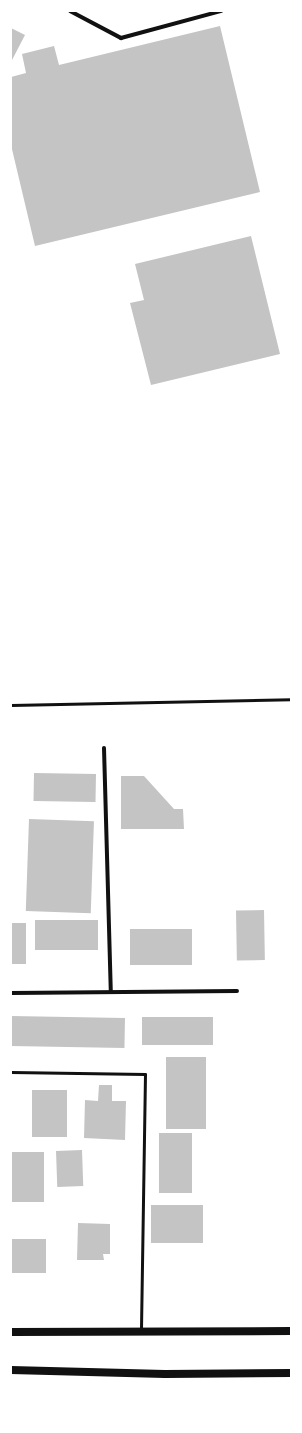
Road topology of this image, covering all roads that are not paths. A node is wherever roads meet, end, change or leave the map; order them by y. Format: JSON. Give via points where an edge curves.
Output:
{"nodes":[{"id":1,"x":70,"y":11,"type":"edge"},
{"id":2,"x":221,"y":11,"type":"edge"},
{"id":3,"x":291,"y":699,"type":"edge"},
{"id":4,"x":11,"y":705,"type":"edge"},
{"id":5,"x":104,"y":748,"type":"dead end"},
{"id":6,"x":237,"y":991,"type":"dead end"},
{"id":7,"x":112,"y":992,"type":"junction"},
{"id":8,"x":11,"y":993,"type":"edge"},
{"id":9,"x":11,"y":1072,"type":"edge"},
{"id":10,"x":140,"y":1331,"type":"junction"},
{"id":11,"x":291,"y":1331,"type":"edge"},
{"id":12,"x":11,"y":1332,"type":"edge"},
{"id":13,"x":11,"y":1370,"type":"edge"},
{"id":14,"x":291,"y":1373,"type":"edge"}],
"edges":[{"from":1,"to":2,"type":"street","via":[[121,38]]},
{"from":3,"to":4,"type":"lane"},
{"from":5,"to":7,"type":"street"},
{"from":6,"to":7,"type":"street"},
{"from":7,"to":8,"type":"street"},
{"from":9,"to":10,"type":"lane","via":[[145,1074]]},
{"from":10,"to":11,"type":"main road"},
{"from":10,"to":12,"type":"main road"},
{"from":13,"to":14,"type":"main road","via":[[165,1374]]}]}
